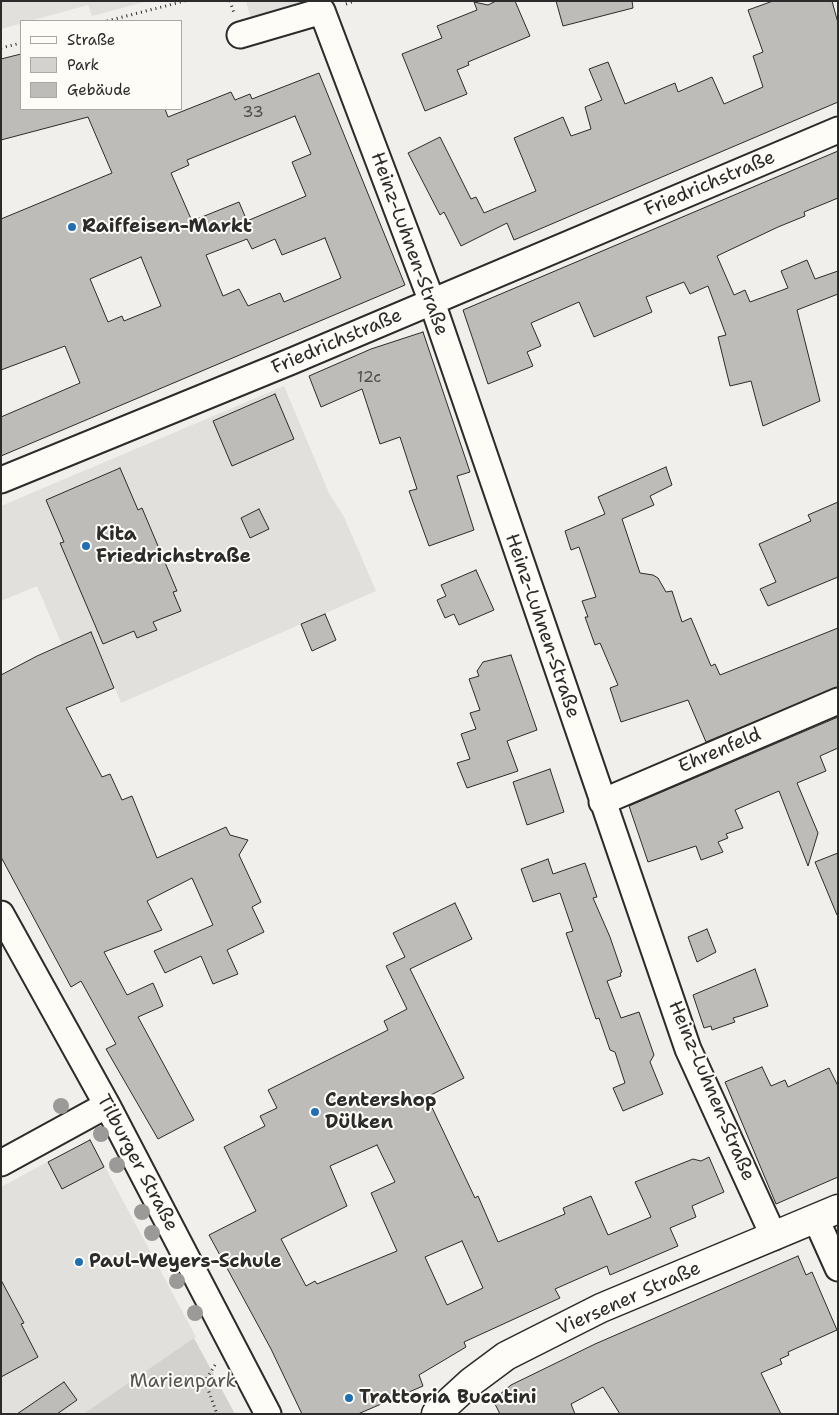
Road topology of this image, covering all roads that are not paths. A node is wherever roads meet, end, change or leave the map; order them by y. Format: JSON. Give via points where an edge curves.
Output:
{"nodes":[{"id":1,"x":240,"y":35,"type":"dead end"},
{"id":2,"x":838,"y":130,"type":"edge"},
{"id":3,"x":432,"y":302,"type":"junction"},
{"id":4,"x":1,"y":480,"type":"edge"},
{"id":5,"x":838,"y":701,"type":"edge"},
{"id":6,"x":602,"y":802,"type":"junction"},
{"id":7,"x":1,"y":914,"type":"edge"},
{"id":8,"x":106,"y":1105,"type":"junction"},
{"id":9,"x":1,"y":1164,"type":"edge"},
{"id":10,"x":827,"y":1214,"type":"edge"},
{"id":11,"x":774,"y":1237,"type":"junction"},
{"id":12,"x":838,"y":1268,"type":"edge"},
{"id":13,"x":268,"y":1414,"type":"edge"},
{"id":14,"x":436,"y":1414,"type":"edge"}],
"edges":[{"from":1,"to":3,"type":"street","name":"Heinz-Luhnen-Straße","via":[[322,11]]},
{"from":2,"to":3,"type":"street","name":"Friedrichstraße"},
{"from":3,"to":4,"type":"street","name":"Friedrichstraße"},
{"from":3,"to":6,"type":"street","name":"Heinz-Luhnen-Straße"},
{"from":5,"to":6,"type":"street","name":"Ehrenfeld"},
{"from":6,"to":11,"type":"street","name":"Heinz-Luhnen-Straße","via":[[688,1049]]},
{"from":7,"to":8,"type":"street","name":"Tilburger Straße"},
{"from":8,"to":9,"type":"street"},
{"from":8,"to":13,"type":"street","name":"Tilburger Straße"},
{"from":10,"to":11,"type":"main road","name":"Viersener Straße"},
{"from":10,"to":12,"type":"street"},
{"from":11,"to":14,"type":"main road","name":"Viersener Straße","via":[[601,1308],[506,1356]]}]}
